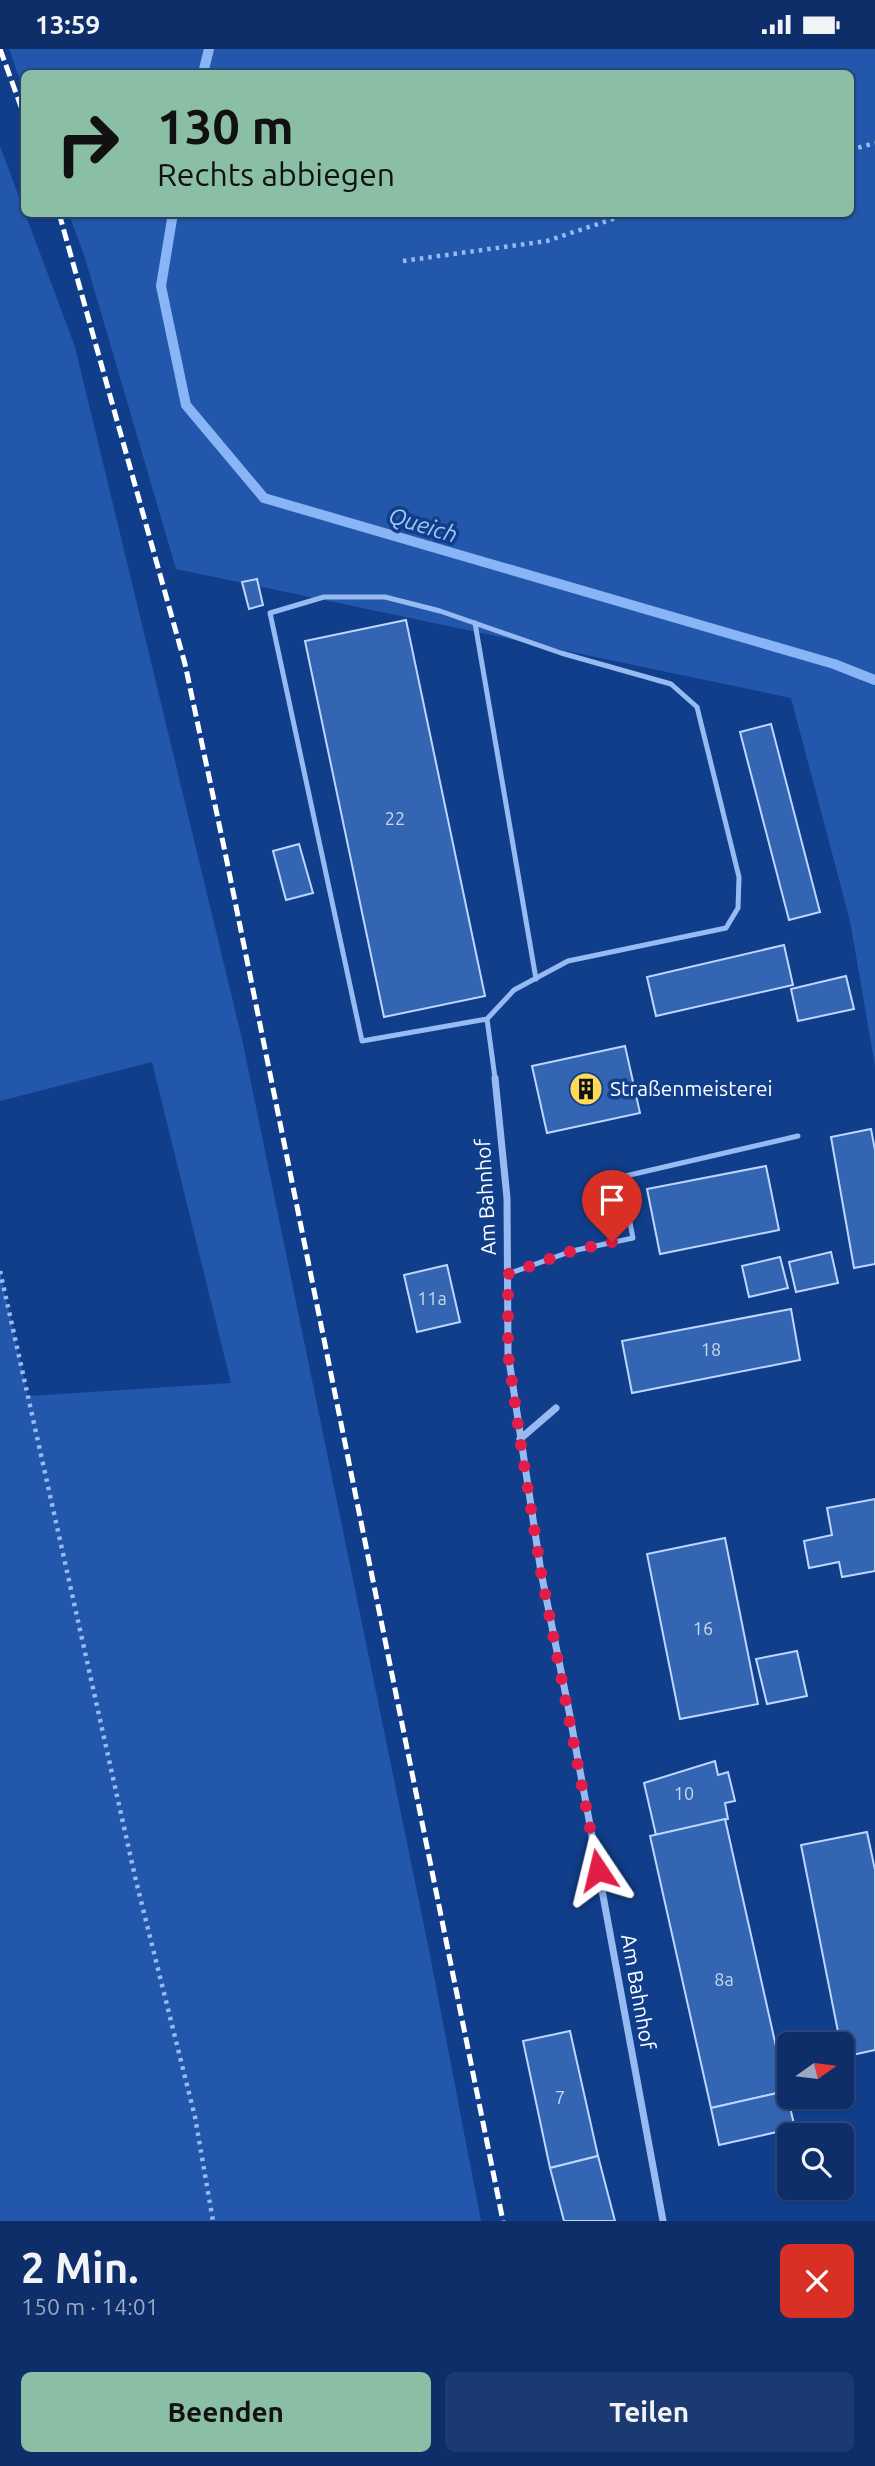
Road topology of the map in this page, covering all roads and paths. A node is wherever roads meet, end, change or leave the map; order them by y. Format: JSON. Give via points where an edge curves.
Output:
{"nodes":[{"id":1,"x":875,"y":143,"type":"edge"},
{"id":2,"x":854,"y":149,"type":"edge"},
{"id":3,"x":619,"y":217,"type":"edge"},
{"id":4,"x":403,"y":261,"type":"dead end"},
{"id":5,"x":475,"y":623,"type":"junction"},
{"id":6,"x":536,"y":979,"type":"junction"},
{"id":7,"x":487,"y":1019,"type":"junction"},
{"id":8,"x":495,"y":1078,"type":"joint"},
{"id":9,"x":798,"y":1136,"type":"dead end"},
{"id":10,"x":0,"y":1271,"type":"edge"},
{"id":11,"x":508,"y":1274,"type":"junction"},
{"id":12,"x":556,"y":1408,"type":"dead end"},
{"id":13,"x":520,"y":1439,"type":"junction"},
{"id":14,"x":213,"y":2221,"type":"edge"},
{"id":15,"x":663,"y":2221,"type":"edge"}],
"edges":[{"from":1,"to":2,"type":"path"},
{"from":3,"to":4,"type":"path","via":[[547,241]]},
{"from":5,"to":6,"type":"lane"},
{"from":5,"to":6,"type":"lane","via":[[671,684],[697,707],[739,877],[738,908],[726,928],[568,961]]},
{"from":5,"to":7,"type":"lane","via":[[385,597],[324,597],[270,613],[362,1041]]},
{"from":6,"to":7,"type":"lane","via":[[514,990]]},
{"from":7,"to":8,"type":"lane"},
{"from":8,"to":11,"type":"street","name":"Am Bahnhof","via":[[507,1198]]},
{"from":9,"to":11,"type":"lane","via":[[621,1177],[633,1238],[572,1251]]},
{"from":10,"to":14,"type":"path","via":[[133,1867],[195,2117]]},
{"from":11,"to":13,"type":"street","name":"Am Bahnhof","via":[[508,1353]]},
{"from":12,"to":13,"type":"street"},
{"from":13,"to":15,"type":"street","name":"Am Bahnhof"}]}
